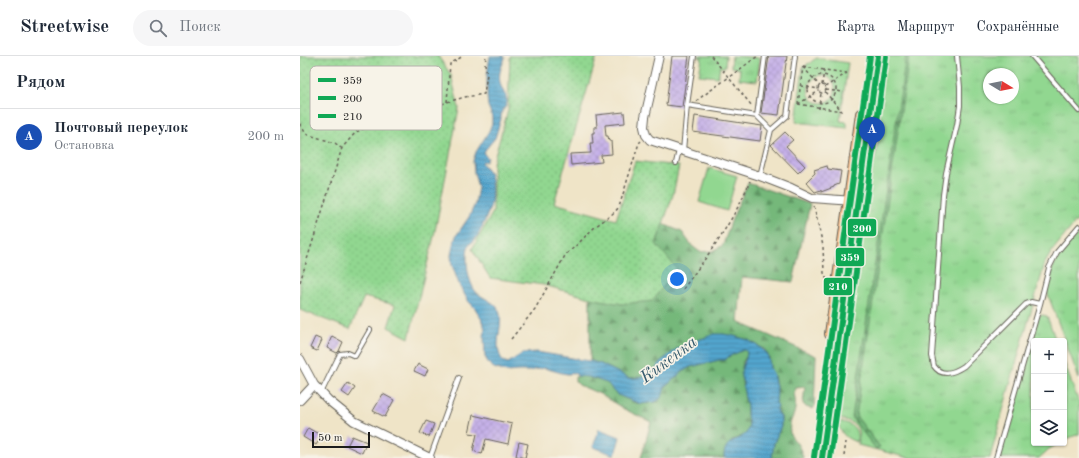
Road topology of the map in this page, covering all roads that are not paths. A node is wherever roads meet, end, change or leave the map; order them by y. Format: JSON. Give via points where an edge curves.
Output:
{"nodes":[{"id":1,"x":659,"y":56,"type":"edge"},
{"id":2,"x":694,"y":56,"type":"edge"},
{"id":3,"x":765,"y":56,"type":"edge"},
{"id":4,"x":795,"y":56,"type":"edge"},
{"id":5,"x":869,"y":56,"type":"edge"},
{"id":6,"x":878,"y":56,"type":"edge"},
{"id":7,"x":957,"y":56,"type":"edge"},
{"id":8,"x":1032,"y":56,"type":"edge"},
{"id":9,"x":689,"y":105,"type":"junction"},
{"id":10,"x":1079,"y":111,"type":"edge"},
{"id":11,"x":758,"y":114,"type":"junction"},
{"id":12,"x":771,"y":130,"type":"junction"},
{"id":13,"x":681,"y":150,"type":"junction"},
{"id":14,"x":676,"y":163,"type":"dead end"},
{"id":15,"x":756,"y":175,"type":"junction"},
{"id":16,"x":853,"y":201,"type":"junction"},
{"id":17,"x":1079,"y":226,"type":"edge"},
{"id":18,"x":1040,"y":304,"type":"junction"},
{"id":19,"x":370,"y":330,"type":"dead end"},
{"id":20,"x":300,"y":359,"type":"edge"},
{"id":21,"x":459,"y":378,"type":"dead end"},
{"id":22,"x":314,"y":385,"type":"junction"},
{"id":23,"x":321,"y":393,"type":"junction"},
{"id":24,"x":300,"y":400,"type":"edge"},
{"id":25,"x":819,"y":452,"type":"edge"},
{"id":26,"x":430,"y":458,"type":"edge"},
{"id":27,"x":996,"y":458,"type":"edge"}],
"edges":[{"from":1,"to":13,"type":"street","via":[[644,127],[648,137]]},
{"from":2,"to":9,"type":"lane"},
{"from":3,"to":11,"type":"lane"},
{"from":4,"to":12,"type":"lane","via":[[787,116]]},
{"from":5,"to":16,"type":"main road"},
{"from":6,"to":16,"type":"main road"},
{"from":7,"to":18,"type":"lane","via":[[960,106],[943,195],[932,356],[934,365],[939,371],[955,372],[1026,304]]},
{"from":8,"to":10,"type":"lane"},
{"from":9,"to":11,"type":"lane"},
{"from":9,"to":13,"type":"lane"},
{"from":11,"to":12,"type":"lane"},
{"from":12,"to":15,"type":"lane"},
{"from":13,"to":14,"type":"lane"},
{"from":13,"to":15,"type":"street"},
{"from":15,"to":16,"type":"street","via":[[812,198]]},
{"from":16,"to":25,"type":"main road"},
{"from":17,"to":18,"type":"lane","via":[[1056,252]]},
{"from":18,"to":27,"type":"lane"},
{"from":19,"to":23,"type":"lane","via":[[355,356],[348,353],[340,354]]},
{"from":20,"to":22,"type":"street"},
{"from":21,"to":26,"type":"lane"},
{"from":22,"to":23,"type":"street"},
{"from":22,"to":24,"type":"street"},
{"from":23,"to":26,"type":"street","via":[[354,421]]}]}
